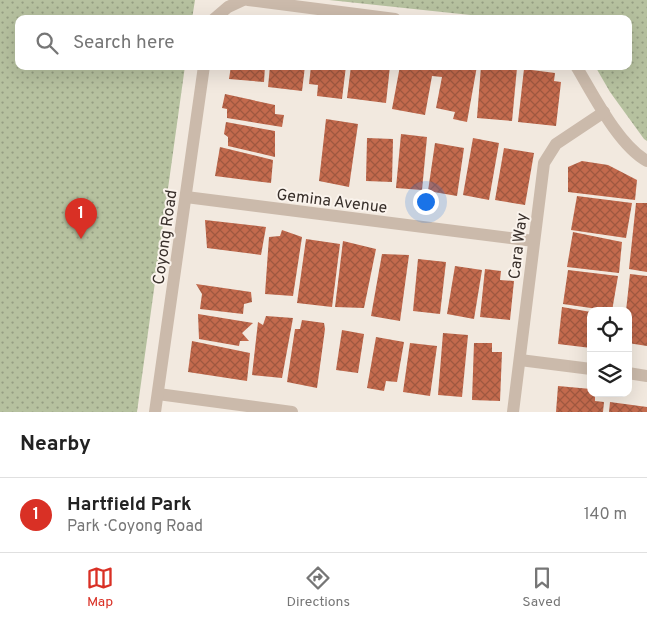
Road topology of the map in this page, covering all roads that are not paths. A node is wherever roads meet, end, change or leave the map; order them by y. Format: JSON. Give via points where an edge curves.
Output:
{"nodes":[{"id":1,"x":243,"y":0,"type":"edge"},
{"id":2,"x":248,"y":0,"type":"edge"},
{"id":3,"x":219,"y":15,"type":"edge"},
{"id":4,"x":364,"y":15,"type":"edge"},
{"id":5,"x":203,"y":70,"type":"edge"},
{"id":6,"x":578,"y":70,"type":"edge"},
{"id":7,"x":604,"y":112,"type":"junction"},
{"id":8,"x":647,"y":160,"type":"edge"},
{"id":9,"x":186,"y":197,"type":"junction"},
{"id":10,"x":534,"y":241,"type":"junction"},
{"id":11,"x":520,"y":360,"type":"junction"},
{"id":12,"x":587,"y":368,"type":"edge"},
{"id":13,"x":632,"y":374,"type":"edge"},
{"id":14,"x":647,"y":376,"type":"edge"},
{"id":15,"x":158,"y":394,"type":"junction"},
{"id":16,"x":156,"y":412,"type":"edge"},
{"id":17,"x":292,"y":412,"type":"edge"},
{"id":18,"x":513,"y":412,"type":"edge"}],
"edges":[{"from":1,"to":3,"type":"street"},
{"from":2,"to":4,"type":"street"},
{"from":5,"to":9,"type":"street","name":"Coyong Road"},
{"from":6,"to":7,"type":"street"},
{"from":7,"to":8,"type":"street","via":[[622,138]]},
{"from":7,"to":10,"type":"street","name":"Cara Way","via":[[556,144],[544,163]]},
{"from":9,"to":10,"type":"street","name":"Gemina Avenue"},
{"from":9,"to":15,"type":"street","name":"Coyong Road"},
{"from":10,"to":11,"type":"street","name":"Cara Way"},
{"from":11,"to":12,"type":"street"},
{"from":11,"to":18,"type":"street","name":"Cara Way"},
{"from":13,"to":14,"type":"street"},
{"from":15,"to":16,"type":"street","name":"Coyong Road"},
{"from":15,"to":17,"type":"street"}]}
